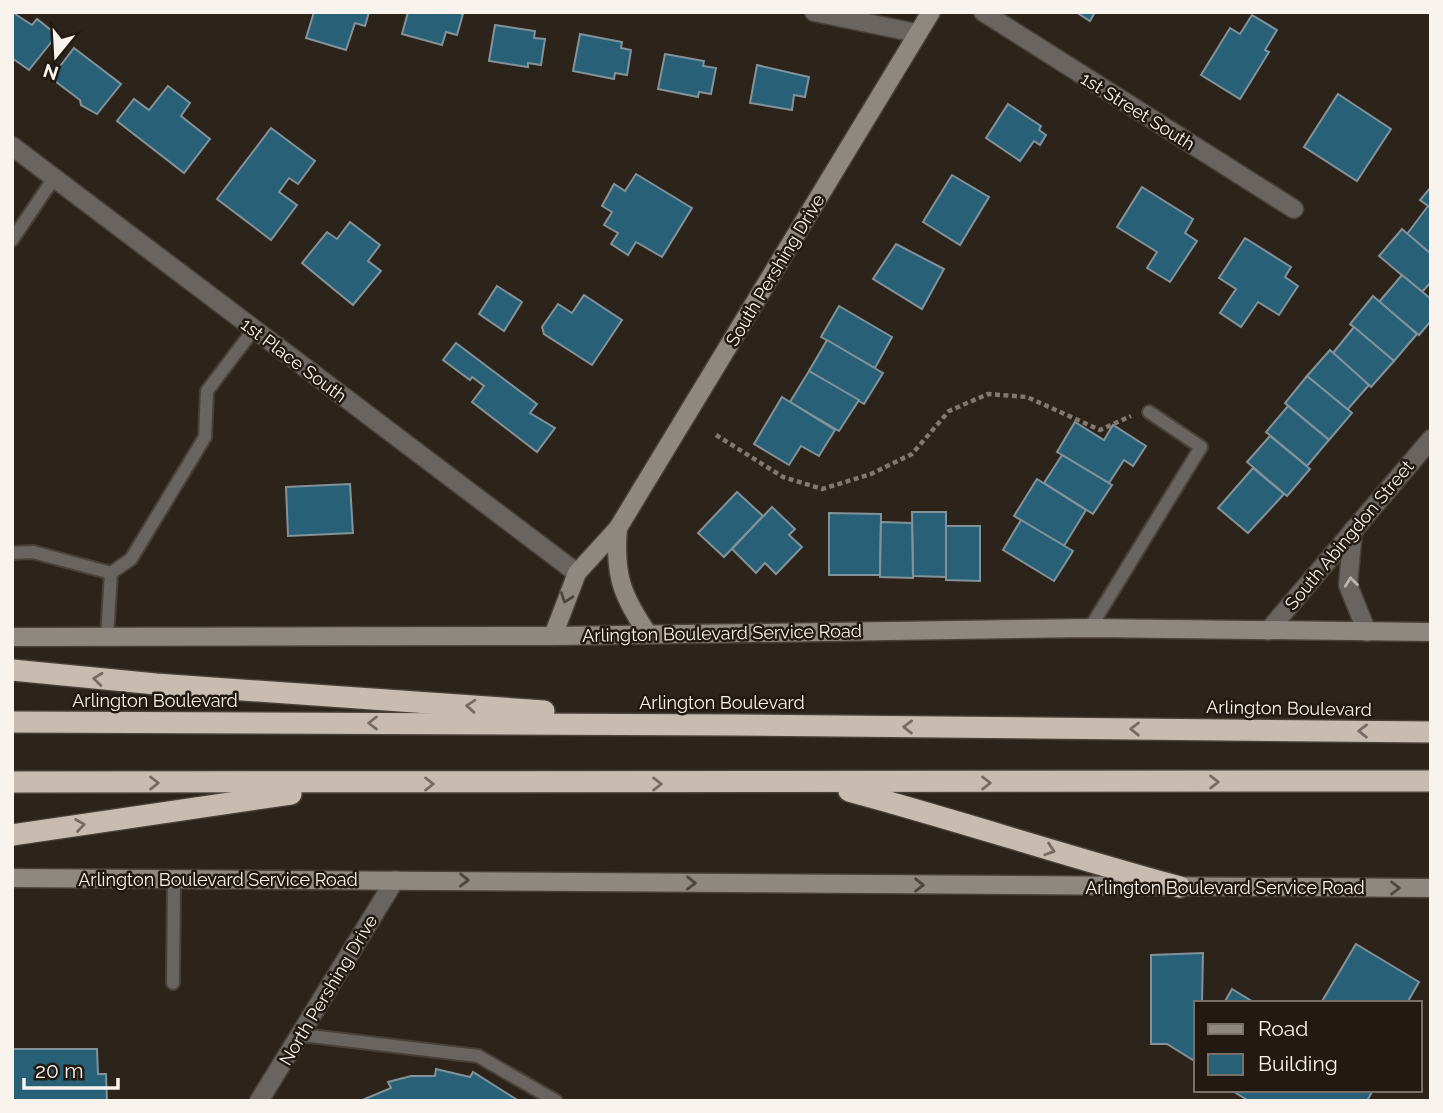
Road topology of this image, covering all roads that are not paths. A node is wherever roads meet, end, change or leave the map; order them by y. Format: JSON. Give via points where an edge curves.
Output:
{"nodes":[{"id":1,"x":814,"y":12,"type":"edge"},
{"id":2,"x":931,"y":12,"type":"edge"},
{"id":3,"x":983,"y":12,"type":"edge"},
{"id":4,"x":916,"y":33,"type":"junction"},
{"id":5,"x":12,"y":146,"type":"edge"},
{"id":6,"x":54,"y":178,"type":"junction"},
{"id":7,"x":1294,"y":209,"type":"dead end"},
{"id":8,"x":12,"y":240,"type":"edge"},
{"id":9,"x":254,"y":330,"type":"junction"},
{"id":10,"x":1149,"y":412,"type":"road end"},
{"id":11,"x":1431,"y":439,"type":"edge"},
{"id":12,"x":618,"y":528,"type":"junction"},
{"id":13,"x":1353,"y":530,"type":"junction"},
{"id":14,"x":12,"y":553,"type":"edge"},
{"id":15,"x":111,"y":573,"type":"junction"},
{"id":16,"x":577,"y":573,"type":"junction"},
{"id":17,"x":1090,"y":628,"type":"junction"},
{"id":18,"x":1268,"y":631,"type":"junction"},
{"id":19,"x":1367,"y":632,"type":"junction"},
{"id":20,"x":1431,"y":632,"type":"edge"},
{"id":21,"x":648,"y":634,"type":"junction"},
{"id":22,"x":553,"y":636,"type":"junction"},
{"id":23,"x":12,"y":637,"type":"edge"},
{"id":24,"x":107,"y":637,"type":"junction"},
{"id":25,"x":12,"y":670,"type":"edge"},
{"id":26,"x":12,"y":722,"type":"edge"},
{"id":27,"x":735,"y":725,"type":"junction"},
{"id":28,"x":1431,"y":732,"type":"edge"},
{"id":29,"x":1431,"y":781,"type":"edge"},
{"id":30,"x":12,"y":782,"type":"edge"},
{"id":31,"x":820,"y":783,"type":"junction"},
{"id":32,"x":361,"y":784,"type":"junction"},
{"id":33,"x":12,"y":835,"type":"edge"},
{"id":34,"x":12,"y":878,"type":"edge"},
{"id":35,"x":174,"y":880,"type":"junction"},
{"id":36,"x":396,"y":880,"type":"junction"},
{"id":37,"x":1180,"y":887,"type":"junction"},
{"id":38,"x":1431,"y":888,"type":"edge"},
{"id":39,"x":173,"y":983,"type":"dead end"},
{"id":40,"x":302,"y":1035,"type":"junction"},
{"id":41,"x":259,"y":1101,"type":"edge"},
{"id":42,"x":556,"y":1101,"type":"edge"}],
"edges":[{"from":1,"to":4,"type":"street"},
{"from":2,"to":4,"type":"street","name":"South Pershing Drive"},
{"from":3,"to":7,"type":"street","name":"1st Street South"},
{"from":4,"to":12,"type":"street","name":"South Pershing Drive"},
{"from":5,"to":6,"type":"street","name":"1st Place South"},
{"from":6,"to":8,"type":"lane"},
{"from":6,"to":9,"type":"street","name":"1st Place South"},
{"from":9,"to":15,"type":"lane","via":[[207,391],[205,437],[131,559]]},
{"from":9,"to":16,"type":"street","name":"1st Place South"},
{"from":10,"to":17,"type":"lane","via":[[1201,447]]},
{"from":11,"to":13,"type":"street","name":"South Abingdon Street"},
{"from":12,"to":16,"type":"street","name":"South Pershing Drive"},
{"from":12,"to":21,"type":"street","via":[[616,553],[622,593]]},
{"from":13,"to":18,"type":"street","name":"South Abingdon Street"},
{"from":19,"to":13,"type":"street","one_way":true,"via":[[1348,585]]},
{"from":14,"to":15,"type":"lane","via":[[33,552]]},
{"from":15,"to":24,"type":"lane"},
{"from":16,"to":22,"type":"street","name":"South Pershing Drive","one_way":true},
{"from":17,"to":18,"type":"street","name":"Arlington Boulevard Service Road"},
{"from":17,"to":21,"type":"street","name":"Arlington Boulevard Service Road"},
{"from":18,"to":19,"type":"street","name":"Arlington Boulevard Service Road"},
{"from":19,"to":20,"type":"street","name":"Arlington Boulevard Service Road"},
{"from":21,"to":22,"type":"street","name":"Arlington Boulevard Service Road"},
{"from":22,"to":24,"type":"street","name":"Arlington Boulevard Service Road"},
{"from":23,"to":24,"type":"street","name":"Arlington Boulevard Service Road"},
{"from":27,"to":25,"type":"highway","one_way":true},
{"from":27,"to":26,"type":"highway","name":"Arlington Boulevard","one_way":true},
{"from":28,"to":27,"type":"highway","name":"Arlington Boulevard","one_way":true},
{"from":31,"to":29,"type":"highway","one_way":true},
{"from":30,"to":32,"type":"highway","one_way":true},
{"from":32,"to":31,"type":"highway","one_way":true},
{"from":31,"to":37,"type":"highway","one_way":true},
{"from":33,"to":32,"type":"highway","one_way":true},
{"from":34,"to":35,"type":"street","name":"Arlington Boulevard Service Road"},
{"from":35,"to":36,"type":"street","name":"Arlington Boulevard Service Road"},
{"from":35,"to":39,"type":"lane"},
{"from":36,"to":37,"type":"street","name":"Arlington Boulevard Service Road","one_way":true},
{"from":36,"to":40,"type":"street","name":"North Pershing Drive"},
{"from":37,"to":38,"type":"street","name":"Arlington Boulevard Service Road","one_way":true},
{"from":40,"to":41,"type":"street","name":"North Pershing Drive"},
{"from":40,"to":42,"type":"lane","via":[[478,1056]]}]}
